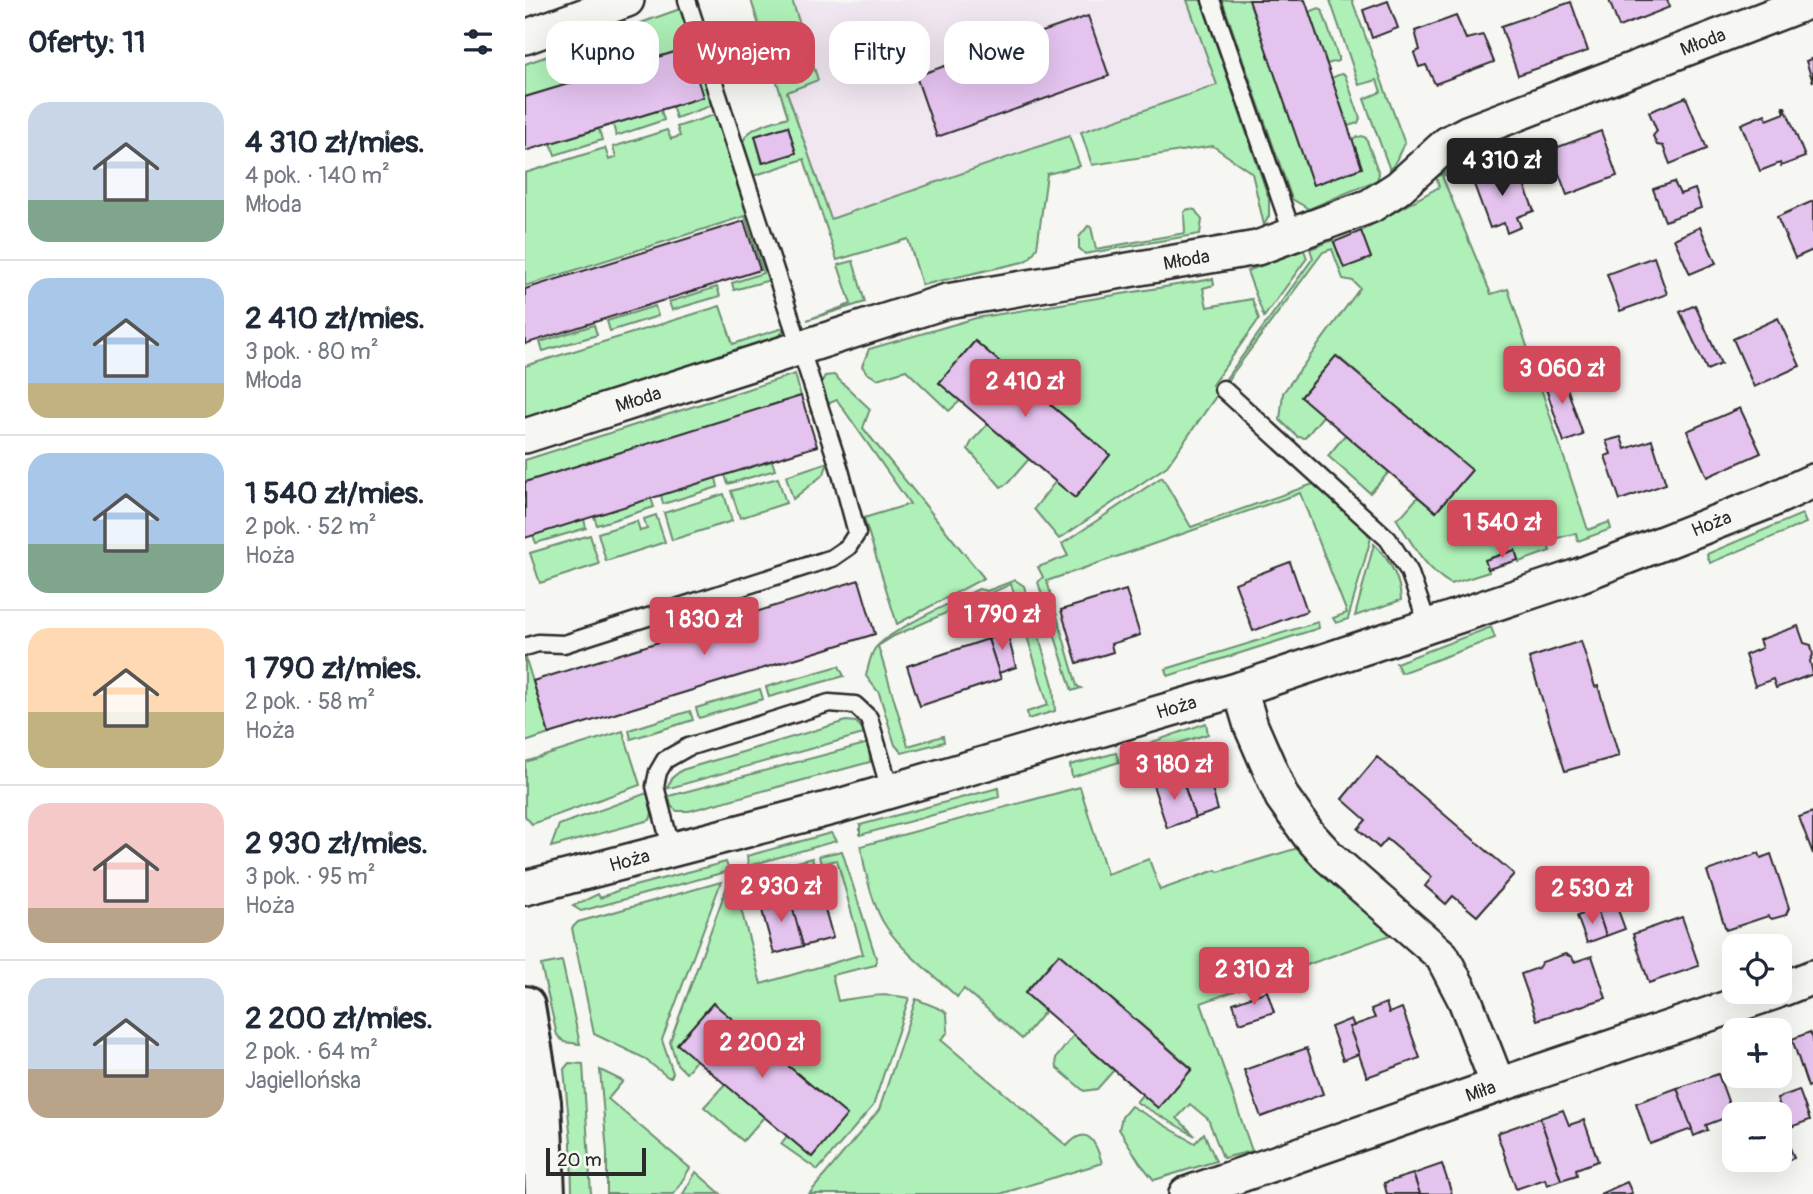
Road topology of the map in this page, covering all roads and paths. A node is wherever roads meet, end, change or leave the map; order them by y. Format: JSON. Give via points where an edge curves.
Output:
{"nodes":[{"id":1,"x":627,"y":0,"type":"edge"},
{"id":2,"x":687,"y":0,"type":"edge"},
{"id":3,"x":1211,"y":0,"type":"edge"},
{"id":4,"x":1813,"y":0,"type":"edge"},
{"id":5,"x":525,"y":37,"type":"edge"},
{"id":6,"x":1293,"y":235,"type":"junction"},
{"id":7,"x":799,"y":349,"type":"junction"},
{"id":8,"x":1223,"y":389,"type":"dead end"},
{"id":9,"x":525,"y":436,"type":"edge"},
{"id":10,"x":1813,"y":481,"type":"edge"},
{"id":11,"x":1428,"y":625,"type":"junction"},
{"id":12,"x":526,"y":647,"type":"edge"},
{"id":13,"x":1240,"y":689,"type":"junction"},
{"id":14,"x":890,"y":790,"type":"junction"},
{"id":15,"x":672,"y":851,"type":"junction"},
{"id":16,"x":525,"y":888,"type":"edge"},
{"id":17,"x":1813,"y":977,"type":"edge"},
{"id":18,"x":1792,"y":985,"type":"edge"},
{"id":19,"x":1738,"y":1004,"type":"edge"},
{"id":20,"x":525,"y":1006,"type":"edge"},
{"id":21,"x":1498,"y":1085,"type":"junction"},
{"id":22,"x":545,"y":1194,"type":"edge"},
{"id":23,"x":1186,"y":1194,"type":"edge"}],
"edges":[{"from":1,"to":5,"type":"street"},
{"from":2,"to":7,"type":"lane"},
{"from":3,"to":6,"type":"lane"},
{"from":4,"to":6,"type":"street","name":"Młoda","via":[[1467,133],[1448,143],[1381,199]]},
{"from":6,"to":7,"type":"street","name":"Młoda","via":[[1257,247],[947,302]]},
{"from":7,"to":9,"type":"street","name":"Młoda"},
{"from":7,"to":12,"type":"lane","via":[[856,522],[857,533],[848,547],[832,558],[564,644]]},
{"from":8,"to":11,"type":"lane","via":[[1388,539],[1409,571]]},
{"from":10,"to":11,"type":"street","name":"Hoża","via":[[1578,576]]},
{"from":11,"to":13,"type":"street","name":"Hoża"},
{"from":13,"to":14,"type":"street","name":"Hoża"},
{"from":13,"to":21,"type":"street","via":[[1282,797],[1329,857],[1442,956],[1465,1000]]},
{"from":14,"to":15,"type":"street","name":"Hoża"},
{"from":14,"to":15,"type":"lane","via":[[870,718],[855,705],[829,703],[688,747],[665,760],[657,772],[656,786]]},
{"from":15,"to":16,"type":"street","name":"Hoża"},
{"from":17,"to":18,"type":"street","name":"Miła"},
{"from":19,"to":21,"type":"street","name":"Miła"},
{"from":20,"to":22,"type":"street","via":[[541,1102]]},
{"from":21,"to":23,"type":"street","name":"Miła"}]}
